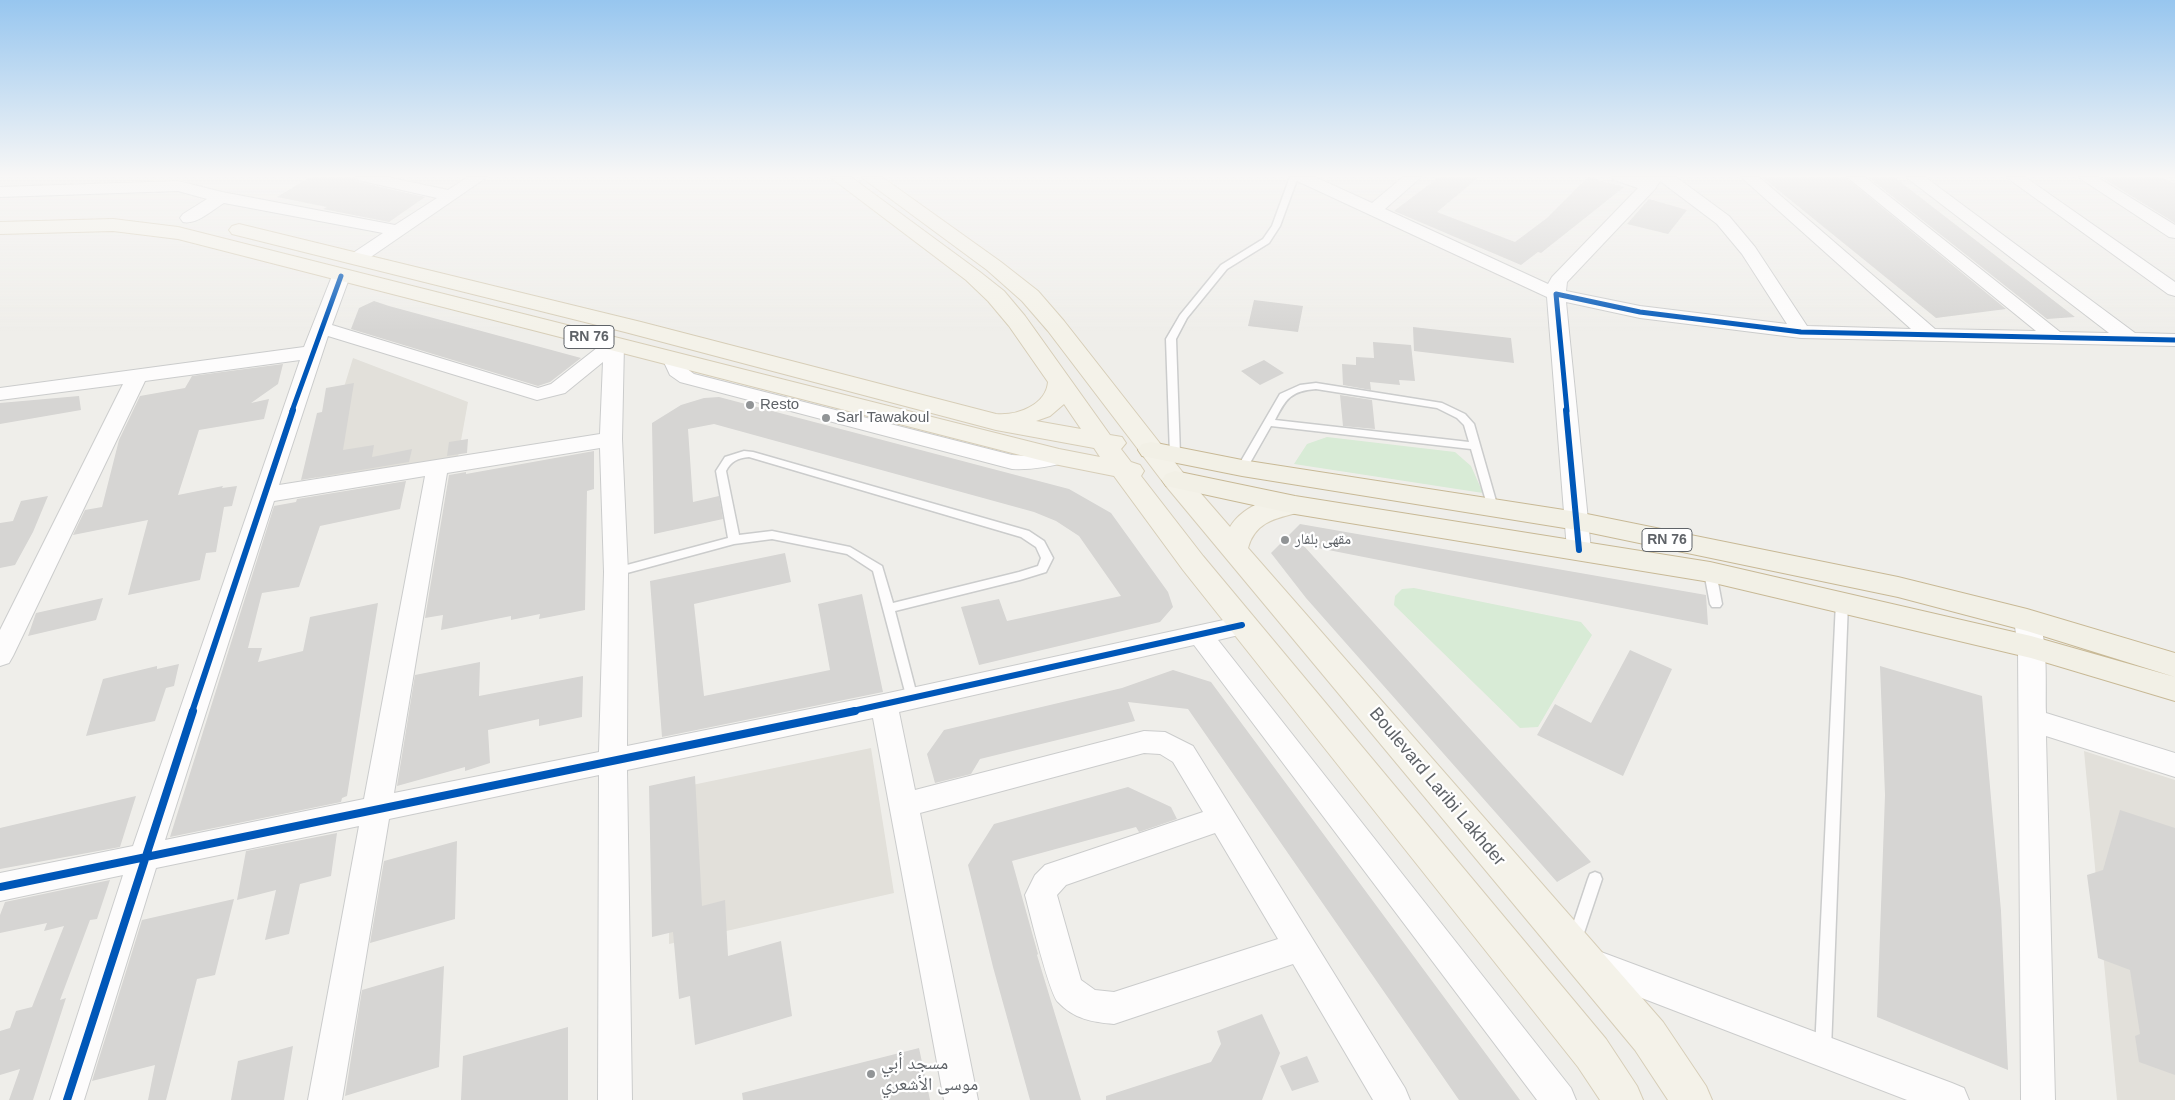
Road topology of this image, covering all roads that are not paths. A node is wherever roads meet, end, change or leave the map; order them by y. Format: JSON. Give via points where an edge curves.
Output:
{"nodes":[{"id":1,"x":149,"y":228,"type":"edge"},
{"id":2,"x":220,"y":228,"type":"edge"},
{"id":3,"x":384,"y":228,"type":"edge"},
{"id":4,"x":402,"y":228,"type":"edge"},
{"id":5,"x":908,"y":228,"type":"edge"},
{"id":6,"x":942,"y":228,"type":"edge"},
{"id":7,"x":1274,"y":228,"type":"edge"},
{"id":8,"x":1414,"y":228,"type":"edge"},
{"id":9,"x":1606,"y":228,"type":"edge"},
{"id":10,"x":1730,"y":228,"type":"edge"},
{"id":11,"x":1808,"y":228,"type":"edge"},
{"id":12,"x":1919,"y":228,"type":"edge"},
{"id":13,"x":1982,"y":228,"type":"edge"},
{"id":14,"x":2087,"y":228,"type":"edge"},
{"id":15,"x":398,"y":231,"type":"junction"},
{"id":16,"x":344,"y":270,"type":"junction"},
{"id":17,"x":2175,"y":290,"type":"edge"},
{"id":18,"x":1556,"y":294,"type":"junction"},
{"id":19,"x":321,"y":328,"type":"junction"},
{"id":20,"x":1801,"y":332,"type":"junction"},
{"id":21,"x":623,"y":335,"type":"junction"},
{"id":22,"x":1930,"y":335,"type":"junction"},
{"id":23,"x":2055,"y":337,"type":"junction"},
{"id":24,"x":2130,"y":339,"type":"junction"},
{"id":25,"x":2175,"y":340,"type":"edge"},
{"id":26,"x":312,"y":352,"type":"junction"},
{"id":27,"x":137,"y":376,"type":"junction"},
{"id":28,"x":1060,"y":381,"type":"junction"},
{"id":29,"x":0,"y":394,"type":"edge"},
{"id":30,"x":996,"y":422,"type":"junction"},
{"id":31,"x":1268,"y":422,"type":"junction"},
{"id":32,"x":611,"y":439,"type":"junction"},
{"id":33,"x":1102,"y":442,"type":"junction"},
{"id":34,"x":1475,"y":446,"type":"junction"},
{"id":35,"x":1167,"y":461,"type":"junction"},
{"id":36,"x":1242,"y":468,"type":"junction"},
{"id":37,"x":437,"y":469,"type":"junction"},
{"id":38,"x":1122,"y":469,"type":"junction"},
{"id":39,"x":265,"y":496,"type":"junction"},
{"id":40,"x":1295,"y":505,"type":"junction"},
{"id":41,"x":1493,"y":508,"type":"junction"},
{"id":42,"x":1577,"y":521,"type":"junction"},
{"id":43,"x":1496,"y":537,"type":"junction"},
{"id":44,"x":734,"y":540,"type":"junction"},
{"id":45,"x":1234,"y":550,"type":"junction"},
{"id":46,"x":1579,"y":550,"type":"junction"},
{"id":47,"x":616,"y":572,"type":"junction"},
{"id":48,"x":1710,"y":572,"type":"junction"},
{"id":49,"x":1842,"y":602,"type":"junction"},
{"id":50,"x":1716,"y":604,"type":"dead end"},
{"id":51,"x":889,"y":608,"type":"junction"},
{"id":52,"x":1242,"y":625,"type":"junction"},
{"id":53,"x":2029,"y":634,"type":"junction"},
{"id":54,"x":1201,"y":636,"type":"junction"},
{"id":55,"x":0,"y":656,"type":"edge"},
{"id":56,"x":2175,"y":665,"type":"edge"},
{"id":57,"x":2175,"y":689,"type":"edge"},
{"id":58,"x":898,"y":702,"type":"junction"},
{"id":59,"x":2032,"y":720,"type":"junction"},
{"id":60,"x":614,"y":761,"type":"junction"},
{"id":61,"x":2175,"y":765,"type":"edge"},
{"id":62,"x":902,"y":805,"type":"junction"},
{"id":63,"x":376,"y":810,"type":"junction"},
{"id":64,"x":1222,"y":818,"type":"junction"},
{"id":65,"x":144,"y":858,"type":"junction"},
{"id":66,"x":1595,"y":879,"type":"dead end"},
{"id":67,"x":0,"y":887,"type":"edge"},
{"id":68,"x":1301,"y":946,"type":"junction"},
{"id":69,"x":1579,"y":954,"type":"junction"},
{"id":70,"x":1822,"y":1051,"type":"junction"},
{"id":71,"x":67,"y":1100,"type":"edge"},
{"id":72,"x":325,"y":1100,"type":"edge"},
{"id":73,"x":614,"y":1100,"type":"edge"},
{"id":74,"x":961,"y":1100,"type":"edge"},
{"id":75,"x":1392,"y":1100,"type":"edge"},
{"id":76,"x":1559,"y":1100,"type":"edge"},
{"id":77,"x":1623,"y":1100,"type":"edge"},
{"id":78,"x":1692,"y":1100,"type":"edge"},
{"id":79,"x":1952,"y":1100,"type":"edge"},
{"id":80,"x":2038,"y":1100,"type":"edge"}],
"edges":[{"from":1,"to":16,"type":"main road","number":"RN 76"},
{"from":2,"to":16,"type":"main road","number":"RN 76"},
{"from":3,"to":15,"type":"street"},
{"from":4,"to":15,"type":"street"},
{"from":5,"to":28,"type":"main road","via":[[996,296]]},
{"from":6,"to":35,"type":"main road","name":"Boulevard Laribi Lakhder","via":[[1030,296]]},
{"from":7,"to":35,"type":"lane","via":[[1266,241],[1224,267],[1183,317],[1171,339]]},
{"from":8,"to":18,"type":"street"},
{"from":9,"to":18,"type":"street","via":[[1558,281]]},
{"from":10,"to":20,"type":"street","via":[[1749,251]]},
{"from":11,"to":22,"type":"street"},
{"from":12,"to":23,"type":"street"},
{"from":13,"to":24,"type":"street"},
{"from":14,"to":17,"type":"street"},
{"from":15,"to":16,"type":"street"},
{"from":16,"to":19,"type":"street"},
{"from":16,"to":21,"type":"main road","number":"RN 76"},
{"from":18,"to":20,"type":"street","via":[[1640,312]]},
{"from":18,"to":42,"type":"street"},
{"from":19,"to":21,"type":"street","via":[[537,394],[558,389]]},
{"from":19,"to":26,"type":"street"},
{"from":20,"to":22,"type":"street"},
{"from":21,"to":30,"type":"main road","number":"RN 76"},
{"from":21,"to":32,"type":"street"},
{"from":21,"to":38,"type":"main road","number":"RN 76","via":[[673,360],[1059,457]]},
{"from":22,"to":23,"type":"street"},
{"from":23,"to":24,"type":"street"},
{"from":24,"to":25,"type":"street"},
{"from":26,"to":27,"type":"street"},
{"from":26,"to":39,"type":"street"},
{"from":27,"to":29,"type":"street"},
{"from":27,"to":55,"type":"street"},
{"from":28,"to":30,"type":"main road","via":[[1058,396],[1046,408]]},
{"from":28,"to":33,"type":"main road"},
{"from":30,"to":33,"type":"main road","number":"RN 76"},
{"from":31,"to":34,"type":"lane"},
{"from":31,"to":34,"type":"lane","via":[[1283,396],[1303,387],[1316,386],[1450,409],[1469,424]]},
{"from":31,"to":36,"type":"lane"},
{"from":32,"to":37,"type":"street"},
{"from":32,"to":47,"type":"street"},
{"from":33,"to":35,"type":"main road","number":"RN 76"},
{"from":33,"to":38,"type":"main road"},
{"from":34,"to":41,"type":"lane"},
{"from":35,"to":36,"type":"highway","number":"RN 76"},
{"from":35,"to":38,"type":"main road","number":"RN 76"},
{"from":35,"to":40,"type":"highway","number":"RN 76"},
{"from":35,"to":45,"type":"main road","name":"Boulevard Laribi Lakhder"},
{"from":36,"to":41,"type":"highway","number":"RN 76"},
{"from":37,"to":39,"type":"street"},
{"from":37,"to":63,"type":"street"},
{"from":38,"to":52,"type":"main road"},
{"from":39,"to":65,"type":"street"},
{"from":40,"to":43,"type":"highway","number":"RN 76"},
{"from":40,"to":45,"type":"main road","via":[[1272,508],[1256,516],[1238,535]]},
{"from":41,"to":42,"type":"highway","number":"RN 76"},
{"from":41,"to":43,"type":"highway"},
{"from":42,"to":46,"type":"street"},
{"from":42,"to":53,"type":"highway","number":"RN 76","via":[[1898,587]]},
{"from":43,"to":46,"type":"highway","number":"RN 76"},
{"from":44,"to":47,"type":"lane"},
{"from":44,"to":51,"type":"lane","via":[[772,535],[850,551],[878,568]]},
{"from":44,"to":51,"type":"lane","via":[[720,471],[724,463],[734,456],[749,454],[1025,534],[1040,544],[1047,558],[1042,569],[1020,576]]},
{"from":45,"to":69,"type":"main road","name":"Boulevard Laribi Lakhder"},
{"from":46,"to":48,"type":"highway","number":"RN 76"},
{"from":47,"to":60,"type":"street"},
{"from":48,"to":49,"type":"highway","number":"RN 76"},
{"from":48,"to":50,"type":"lane"},
{"from":49,"to":53,"type":"highway","number":"RN 76"},
{"from":49,"to":70,"type":"lane"},
{"from":51,"to":58,"type":"lane"},
{"from":52,"to":54,"type":"street"},
{"from":52,"to":77,"type":"main road","via":[[1592,1053]]},
{"from":53,"to":56,"type":"highway","number":"RN 76"},
{"from":53,"to":57,"type":"highway","number":"RN 76"},
{"from":53,"to":59,"type":"street"},
{"from":54,"to":58,"type":"street"},
{"from":54,"to":76,"type":"street"},
{"from":58,"to":60,"type":"street"},
{"from":58,"to":62,"type":"street"},
{"from":59,"to":61,"type":"street"},
{"from":59,"to":80,"type":"street"},
{"from":60,"to":63,"type":"street"},
{"from":60,"to":73,"type":"street"},
{"from":62,"to":64,"type":"street","via":[[1144,742],[1165,743],[1182,754]]},
{"from":62,"to":74,"type":"street"},
{"from":63,"to":65,"type":"street"},
{"from":63,"to":72,"type":"street"},
{"from":64,"to":68,"type":"street"},
{"from":64,"to":68,"type":"street","via":[[1056,875],[1046,885],[1040,895],[1068,990],[1089,1006],[1114,1008]]},
{"from":65,"to":67,"type":"street"},
{"from":65,"to":71,"type":"street"},
{"from":66,"to":69,"type":"lane"},
{"from":68,"to":75,"type":"street"},
{"from":69,"to":70,"type":"street"},
{"from":69,"to":78,"type":"main road","name":"Boulevard Laribi Lakhder","via":[[1649,1036]]},
{"from":70,"to":79,"type":"street"}]}
